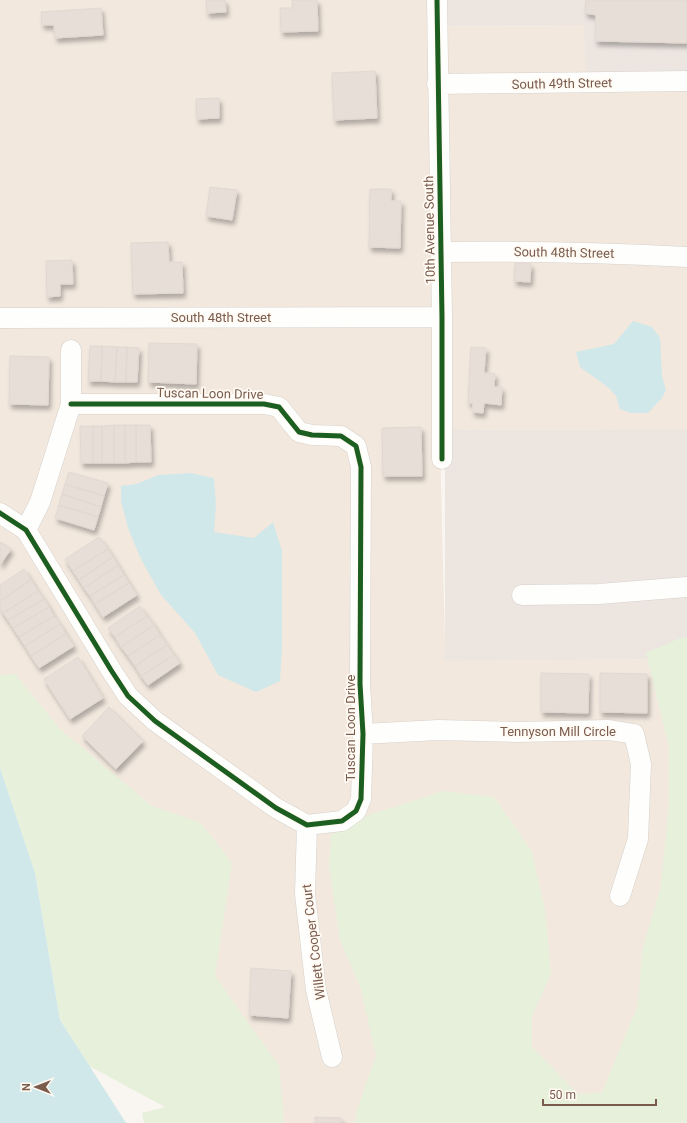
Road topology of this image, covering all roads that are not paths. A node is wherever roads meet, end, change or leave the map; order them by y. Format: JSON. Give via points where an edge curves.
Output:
{"nodes":[{"id":1,"x":437,"y":0,"type":"edge"},
{"id":2,"x":687,"y":81,"type":"edge"},
{"id":3,"x":437,"y":84,"type":"junction"},
{"id":4,"x":441,"y":252,"type":"junction"},
{"id":5,"x":687,"y":257,"type":"edge"},
{"id":6,"x":442,"y":317,"type":"junction"},
{"id":7,"x":0,"y":318,"type":"edge"},
{"id":8,"x":71,"y":350,"type":"dead end"},
{"id":9,"x":71,"y":404,"type":"junction"},
{"id":10,"x":442,"y":459,"type":"dead end"},
{"id":11,"x":0,"y":513,"type":"edge"},
{"id":12,"x":26,"y":530,"type":"junction"},
{"id":13,"x":687,"y":587,"type":"edge"},
{"id":14,"x":522,"y":595,"type":"dead end"},
{"id":15,"x":363,"y":734,"type":"junction"},
{"id":16,"x":307,"y":825,"type":"junction"},
{"id":17,"x":620,"y":896,"type":"dead end"},
{"id":18,"x":332,"y":1057,"type":"dead end"}],
"edges":[{"from":1,"to":3,"type":"street","name":"10th Avenue South"},
{"from":2,"to":3,"type":"street","name":"South 49th Street"},
{"from":3,"to":4,"type":"street","name":"10th Avenue South"},
{"from":4,"to":5,"type":"street","name":"South 48th Street","via":[[523,251]]},
{"from":4,"to":6,"type":"street","name":"10th Avenue South"},
{"from":6,"to":7,"type":"street","name":"South 48th Street"},
{"from":6,"to":10,"type":"street","name":"10th Avenue South"},
{"from":8,"to":9,"type":"street"},
{"from":9,"to":12,"type":"street","via":[[40,502]]},
{"from":9,"to":15,"type":"street","name":"Tuscan Loon Drive","via":[[264,404],[278,407],[299,432],[312,436],[341,436],[356,446],[361,467],[360,684]]},
{"from":11,"to":12,"type":"street"},
{"from":12,"to":16,"type":"street","via":[[128,696],[156,721],[276,808]]},
{"from":13,"to":14,"type":"street","via":[[599,594]]},
{"from":15,"to":16,"type":"street","name":"Tuscan Loon Drive","via":[[361,799],[356,811],[342,821]]},
{"from":15,"to":17,"type":"street","name":"Tennyson Mill Circle","via":[[438,730],[609,730],[634,734],[641,764],[638,839]]},
{"from":16,"to":18,"type":"street","name":"Willett Cooper Court","via":[[305,894],[316,990]]}]}
